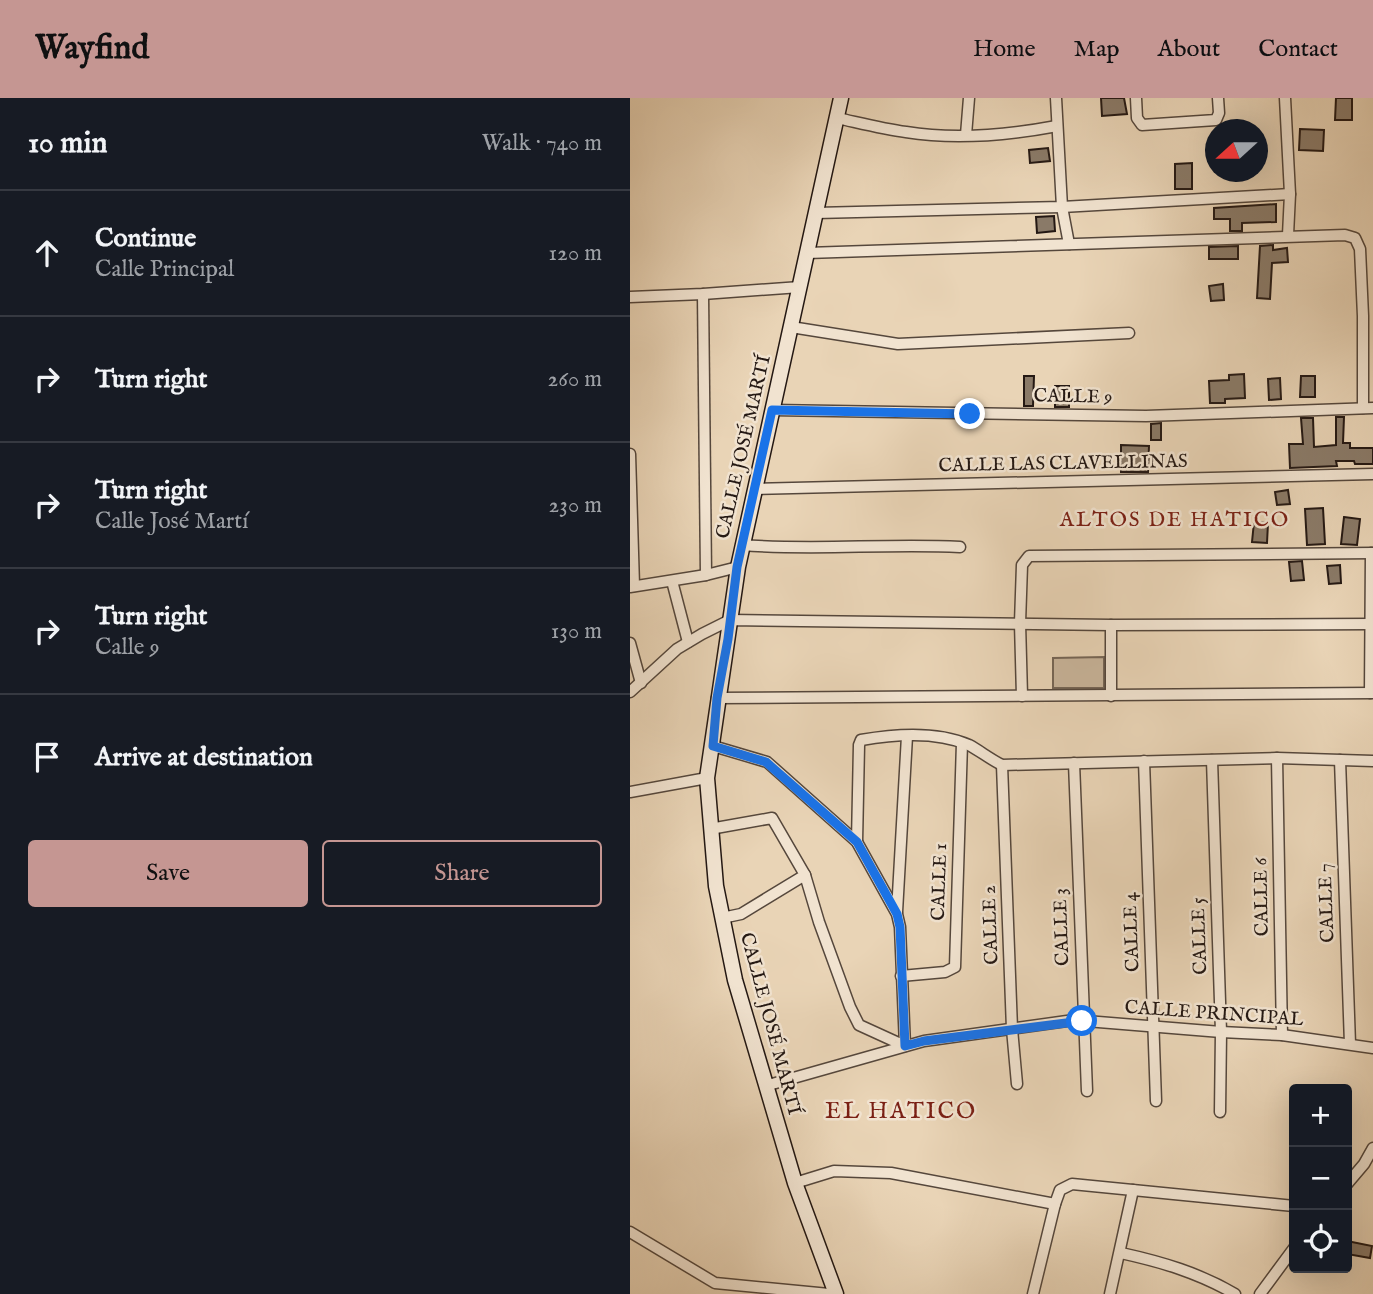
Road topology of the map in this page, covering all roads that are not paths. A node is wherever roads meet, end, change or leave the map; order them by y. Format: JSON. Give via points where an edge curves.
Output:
{"nodes":[{"id":1,"x":842,"y":98,"type":"edge"},
{"id":2,"x":969,"y":98,"type":"edge"},
{"id":3,"x":1056,"y":98,"type":"edge"},
{"id":4,"x":1136,"y":98,"type":"edge"},
{"id":5,"x":1218,"y":98,"type":"edge"},
{"id":6,"x":1285,"y":98,"type":"edge"},
{"id":7,"x":837,"y":118,"type":"junction"},
{"id":8,"x":1058,"y":126,"type":"junction"},
{"id":9,"x":967,"y":135,"type":"junction"},
{"id":10,"x":1290,"y":194,"type":"junction"},
{"id":11,"x":1062,"y":207,"type":"junction"},
{"id":12,"x":816,"y":213,"type":"junction"},
{"id":13,"x":1288,"y":235,"type":"junction"},
{"id":14,"x":1069,"y":244,"type":"junction"},
{"id":15,"x":807,"y":253,"type":"junction"},
{"id":16,"x":1373,"y":264,"type":"edge"},
{"id":17,"x":1359,"y":265,"type":"junction"},
{"id":18,"x":800,"y":287,"type":"junction"},
{"id":19,"x":703,"y":294,"type":"junction"},
{"id":20,"x":630,"y":297,"type":"edge"},
{"id":21,"x":791,"y":327,"type":"junction"},
{"id":22,"x":1129,"y":333,"type":"dead end"},
{"id":23,"x":1368,"y":408,"type":"edge"},
{"id":24,"x":772,"y":410,"type":"junction"},
{"id":25,"x":630,"y":454,"type":"edge"},
{"id":26,"x":1373,"y":474,"type":"edge"},
{"id":27,"x":755,"y":489,"type":"junction"},
{"id":28,"x":743,"y":545,"type":"junction"},
{"id":29,"x":960,"y":547,"type":"dead end"},
{"id":30,"x":1372,"y":553,"type":"edge"},
{"id":31,"x":737,"y":567,"type":"junction"},
{"id":32,"x":706,"y":575,"type":"junction"},
{"id":33,"x":672,"y":580,"type":"junction"},
{"id":34,"x":632,"y":587,"type":"edge"},
{"id":35,"x":730,"y":620,"type":"junction"},
{"id":36,"x":1020,"y":623,"type":"junction"},
{"id":37,"x":1371,"y":624,"type":"edge"},
{"id":38,"x":1111,"y":625,"type":"junction"},
{"id":39,"x":688,"y":642,"type":"junction"},
{"id":40,"x":630,"y":643,"type":"edge"},
{"id":41,"x":641,"y":683,"type":"junction"},
{"id":42,"x":630,"y":692,"type":"edge"},
{"id":43,"x":1372,"y":693,"type":"edge"},
{"id":44,"x":1021,"y":696,"type":"junction"},
{"id":45,"x":1111,"y":696,"type":"junction"},
{"id":46,"x":717,"y":698,"type":"junction"},
{"id":47,"x":907,"y":736,"type":"junction"},
{"id":48,"x":962,"y":743,"type":"junction"},
{"id":49,"x":713,"y":746,"type":"junction"},
{"id":50,"x":1277,"y":758,"type":"junction"},
{"id":51,"x":1212,"y":760,"type":"junction"},
{"id":52,"x":1339,"y":760,"type":"junction"},
{"id":53,"x":1144,"y":761,"type":"junction"},
{"id":54,"x":1373,"y":761,"type":"edge"},
{"id":55,"x":1074,"y":763,"type":"junction"},
{"id":56,"x":1002,"y":765,"type":"junction"},
{"id":57,"x":707,"y":778,"type":"junction"},
{"id":58,"x":630,"y":792,"type":"edge"},
{"id":59,"x":710,"y":829,"type":"junction"},
{"id":60,"x":857,"y":842,"type":"junction"},
{"id":61,"x":804,"y":875,"type":"junction"},
{"id":62,"x":897,"y":914,"type":"junction"},
{"id":63,"x":722,"y":918,"type":"junction"},
{"id":64,"x":901,"y":976,"type":"junction"},
{"id":65,"x":1082,"y":1021,"type":"junction"},
{"id":66,"x":1153,"y":1027,"type":"junction"},
{"id":67,"x":1012,"y":1029,"type":"junction"},
{"id":68,"x":1221,"y":1032,"type":"junction"},
{"id":69,"x":1282,"y":1035,"type":"junction"},
{"id":70,"x":1350,"y":1044,"type":"junction"},
{"id":71,"x":905,"y":1046,"type":"junction"},
{"id":72,"x":1373,"y":1048,"type":"edge"},
{"id":73,"x":1017,"y":1084,"type":"dead end"},
{"id":74,"x":765,"y":1086,"type":"junction"},
{"id":75,"x":1087,"y":1091,"type":"dead end"},
{"id":76,"x":1156,"y":1101,"type":"dead end"},
{"id":77,"x":1220,"y":1112,"type":"dead end"},
{"id":78,"x":1373,"y":1148,"type":"edge"},
{"id":79,"x":1369,"y":1164,"type":"edge"},
{"id":80,"x":1352,"y":1179,"type":"edge"},
{"id":81,"x":794,"y":1183,"type":"junction"},
{"id":82,"x":1133,"y":1190,"type":"junction"},
{"id":83,"x":1055,"y":1203,"type":"junction"},
{"id":84,"x":1289,"y":1206,"type":"edge"},
{"id":85,"x":630,"y":1232,"type":"edge"},
{"id":86,"x":1121,"y":1253,"type":"junction"},
{"id":87,"x":1289,"y":1255,"type":"edge"},
{"id":88,"x":748,"y":1291,"type":"edge"},
{"id":89,"x":798,"y":1292,"type":"edge"},
{"id":90,"x":829,"y":1294,"type":"edge"},
{"id":91,"x":836,"y":1294,"type":"edge"},
{"id":92,"x":1033,"y":1294,"type":"edge"},
{"id":93,"x":1110,"y":1294,"type":"edge"},
{"id":94,"x":1235,"y":1294,"type":"edge"},
{"id":95,"x":1260,"y":1294,"type":"edge"}],
"edges":[{"from":1,"to":7,"type":"main road","name":"CALLE JOSÉ MARTÍ"},
{"from":2,"to":9,"type":"street"},
{"from":3,"to":8,"type":"street"},
{"from":4,"to":5,"type":"street","via":[[1142,125],[1216,120]]},
{"from":6,"to":10,"type":"street"},
{"from":7,"to":9,"type":"street","via":[[908,133]]},
{"from":7,"to":12,"type":"main road","name":"CALLE JOSÉ MARTÍ"},
{"from":8,"to":9,"type":"street"},
{"from":8,"to":11,"type":"street"},
{"from":10,"to":11,"type":"street"},
{"from":10,"to":13,"type":"street"},
{"from":11,"to":12,"type":"street"},
{"from":11,"to":14,"type":"street"},
{"from":12,"to":15,"type":"main road","name":"CALLE JOSÉ MARTÍ"},
{"from":13,"to":14,"type":"street"},
{"from":13,"to":17,"type":"street","via":[[1345,234],[1355,238]]},
{"from":14,"to":15,"type":"street"},
{"from":15,"to":18,"type":"main road","name":"CALLE JOSÉ MARTÍ"},
{"from":16,"to":17,"type":"street"},
{"from":17,"to":23,"type":"street"},
{"from":18,"to":19,"type":"street"},
{"from":18,"to":21,"type":"main road","name":"CALLE JOSÉ MARTÍ"},
{"from":19,"to":20,"type":"street"},
{"from":19,"to":32,"type":"street"},
{"from":21,"to":22,"type":"street","via":[[898,344]]},
{"from":21,"to":24,"type":"main road","name":"CALLE JOSÉ MARTÍ"},
{"from":23,"to":24,"type":"street","name":"CALLE 9","via":[[1146,416]]},
{"from":24,"to":27,"type":"main road","name":"CALLE JOSÉ MARTÍ"},
{"from":25,"to":34,"type":"street"},
{"from":26,"to":27,"type":"street","name":"CALLE LAS CLAVELLINAS"},
{"from":27,"to":28,"type":"main road","name":"CALLE JOSÉ MARTÍ"},
{"from":28,"to":29,"type":"street","via":[[793,549],[903,544]]},
{"from":28,"to":31,"type":"main road","name":"CALLE JOSÉ MARTÍ"},
{"from":30,"to":36,"type":"street","via":[[1029,556],[1022,565]]},
{"from":30,"to":37,"type":"street"},
{"from":31,"to":32,"type":"street"},
{"from":31,"to":35,"type":"main road","name":"CALLE JOSÉ MARTÍ"},
{"from":32,"to":33,"type":"street"},
{"from":33,"to":34,"type":"street"},
{"from":33,"to":39,"type":"street"},
{"from":35,"to":36,"type":"street"},
{"from":35,"to":39,"type":"street"},
{"from":35,"to":46,"type":"main road","name":"CALLE JOSÉ MARTÍ"},
{"from":36,"to":38,"type":"street"},
{"from":36,"to":44,"type":"street"},
{"from":37,"to":38,"type":"street"},
{"from":37,"to":43,"type":"street"},
{"from":38,"to":45,"type":"street"},
{"from":39,"to":41,"type":"street"},
{"from":40,"to":41,"type":"street"},
{"from":41,"to":42,"type":"street"},
{"from":43,"to":45,"type":"street"},
{"from":44,"to":45,"type":"street"},
{"from":44,"to":46,"type":"street"},
{"from":46,"to":49,"type":"main road","name":"CALLE JOSÉ MARTÍ"},
{"from":47,"to":48,"type":"street","via":[[931,735]]},
{"from":47,"to":60,"type":"street","via":[[861,740]]},
{"from":47,"to":62,"type":"street"},
{"from":48,"to":56,"type":"street"},
{"from":48,"to":64,"type":"street","name":"CALLE 1","via":[[955,967]]},
{"from":49,"to":57,"type":"main road","name":"CALLE JOSÉ MARTÍ"},
{"from":49,"to":60,"type":"street","via":[[766,762]]},
{"from":50,"to":51,"type":"street"},
{"from":50,"to":52,"type":"street"},
{"from":50,"to":69,"type":"street","name":"CALLE 6"},
{"from":51,"to":53,"type":"street"},
{"from":51,"to":68,"type":"street","name":"CALLE 5"},
{"from":52,"to":54,"type":"street"},
{"from":52,"to":70,"type":"street","name":"CALLE 7"},
{"from":53,"to":55,"type":"street"},
{"from":53,"to":66,"type":"street","name":"CALLE 4"},
{"from":55,"to":56,"type":"street"},
{"from":55,"to":65,"type":"street","name":"CALLE 3"},
{"from":56,"to":67,"type":"street","name":"CALLE 2"},
{"from":57,"to":58,"type":"street"},
{"from":57,"to":59,"type":"main road","name":"CALLE JOSÉ MARTÍ"},
{"from":59,"to":61,"type":"street","via":[[772,818]]},
{"from":59,"to":63,"type":"main road","name":"CALLE JOSÉ MARTÍ"},
{"from":60,"to":62,"type":"street"},
{"from":61,"to":63,"type":"street","via":[[741,914]]},
{"from":61,"to":71,"type":"street","via":[[859,1025]]},
{"from":62,"to":64,"type":"street"},
{"from":63,"to":74,"type":"main road","name":"CALLE JOSÉ MARTÍ"},
{"from":64,"to":71,"type":"street"},
{"from":65,"to":66,"type":"street","name":"CALLE PRINCIPAL"},
{"from":65,"to":67,"type":"street","name":"CALLE PRINCIPAL"},
{"from":65,"to":75,"type":"street","name":"CALLE 3"},
{"from":66,"to":68,"type":"street","name":"CALLE PRINCIPAL"},
{"from":66,"to":76,"type":"street","name":"CALLE 4"},
{"from":67,"to":71,"type":"street","name":"CALLE PRINCIPAL"},
{"from":67,"to":73,"type":"street","name":"CALLE 2"},
{"from":68,"to":69,"type":"street","name":"CALLE PRINCIPAL"},
{"from":68,"to":77,"type":"street","name":"CALLE 5"},
{"from":69,"to":70,"type":"street","name":"CALLE PRINCIPAL"},
{"from":70,"to":72,"type":"street","name":"CALLE PRINCIPAL"},
{"from":71,"to":74,"type":"street","name":"CALLE PRINCIPAL"},
{"from":74,"to":81,"type":"main road","name":"CALLE JOSÉ MARTÍ"},
{"from":78,"to":79,"type":"street"},
{"from":79,"to":80,"type":"street"},
{"from":81,"to":83,"type":"street","via":[[834,1171],[891,1173]]},
{"from":81,"to":91,"type":"main road","name":"CALLE JOSÉ MARTÍ"},
{"from":82,"to":83,"type":"street","via":[[1072,1184],[1060,1191]]},
{"from":82,"to":84,"type":"street"},
{"from":82,"to":86,"type":"street"},
{"from":83,"to":92,"type":"street"},
{"from":85,"to":88,"type":"street","via":[[715,1283]]},
{"from":86,"to":93,"type":"street"},
{"from":86,"to":94,"type":"street","via":[[1177,1267]]},
{"from":87,"to":95,"type":"street"},
{"from":88,"to":89,"type":"street"},
{"from":89,"to":90,"type":"street"}]}
